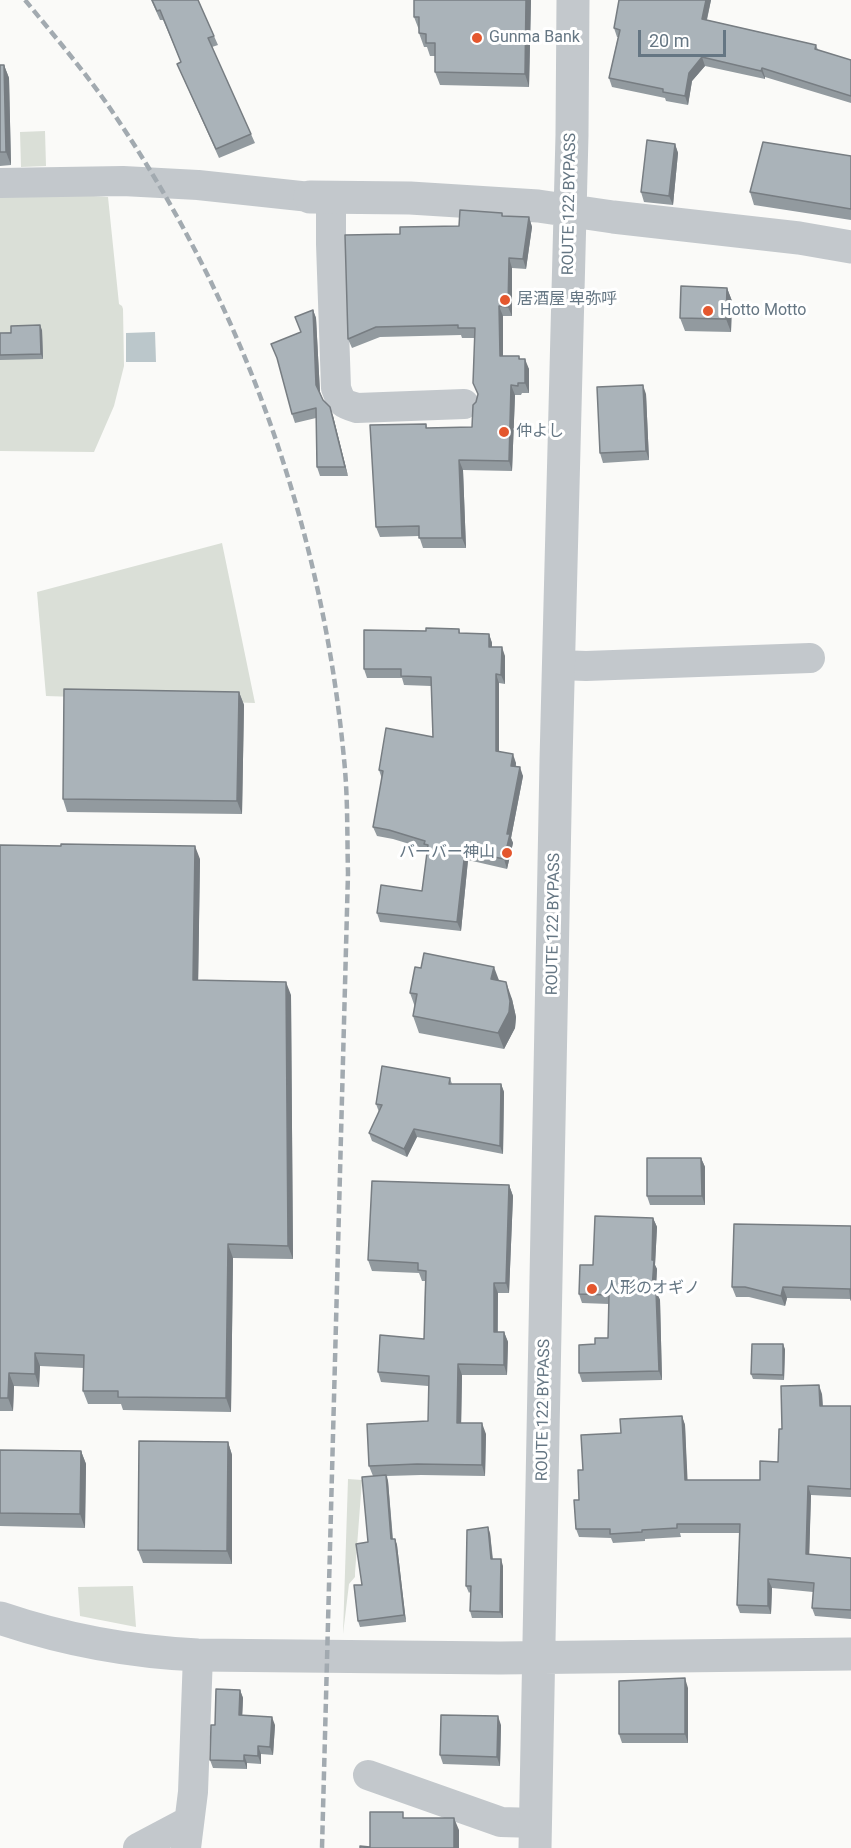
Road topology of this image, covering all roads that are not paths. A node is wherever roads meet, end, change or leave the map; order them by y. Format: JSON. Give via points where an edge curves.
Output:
{"nodes":[{"id":1,"x":573,"y":0,"type":"edge"},
{"id":2,"x":0,"y":183,"type":"edge"},
{"id":3,"x":320,"y":197,"type":"junction"},
{"id":4,"x":570,"y":210,"type":"junction"},
{"id":5,"x":851,"y":247,"type":"edge"},
{"id":6,"x":464,"y":404,"type":"dead end"},
{"id":7,"x":810,"y":658,"type":"dead end"},
{"id":8,"x":558,"y":665,"type":"junction"},
{"id":9,"x":0,"y":1618,"type":"edge"},
{"id":10,"x":851,"y":1654,"type":"edge"},
{"id":11,"x":198,"y":1655,"type":"junction"},
{"id":12,"x":539,"y":1657,"type":"junction"},
{"id":13,"x":368,"y":1776,"type":"dead end"},
{"id":14,"x":188,"y":1835,"type":"edge"},
{"id":15,"x":536,"y":1836,"type":"edge"},
{"id":16,"x":138,"y":1848,"type":"edge"}],
"edges":[{"from":1,"to":4,"type":"street","name":"ROUTE 122 BYPASS"},
{"from":2,"to":3,"type":"street","via":[[123,181]]},
{"from":3,"to":4,"type":"street","via":[[447,200]]},
{"from":3,"to":6,"type":"street","via":[[331,244],[339,398],[357,408]]},
{"from":4,"to":5,"type":"street"},
{"from":4,"to":8,"type":"street","name":"ROUTE 122 BYPASS"},
{"from":7,"to":8,"type":"street"},
{"from":8,"to":12,"type":"street","name":"ROUTE 122 BYPASS"},
{"from":9,"to":11,"type":"street","via":[[100,1645]]},
{"from":10,"to":12,"type":"street"},
{"from":11,"to":12,"type":"street"},
{"from":11,"to":14,"type":"street"},
{"from":12,"to":15,"type":"street","name":"ROUTE 122 BYPASS"},
{"from":13,"to":15,"type":"street"},
{"from":14,"to":16,"type":"street"}]}
